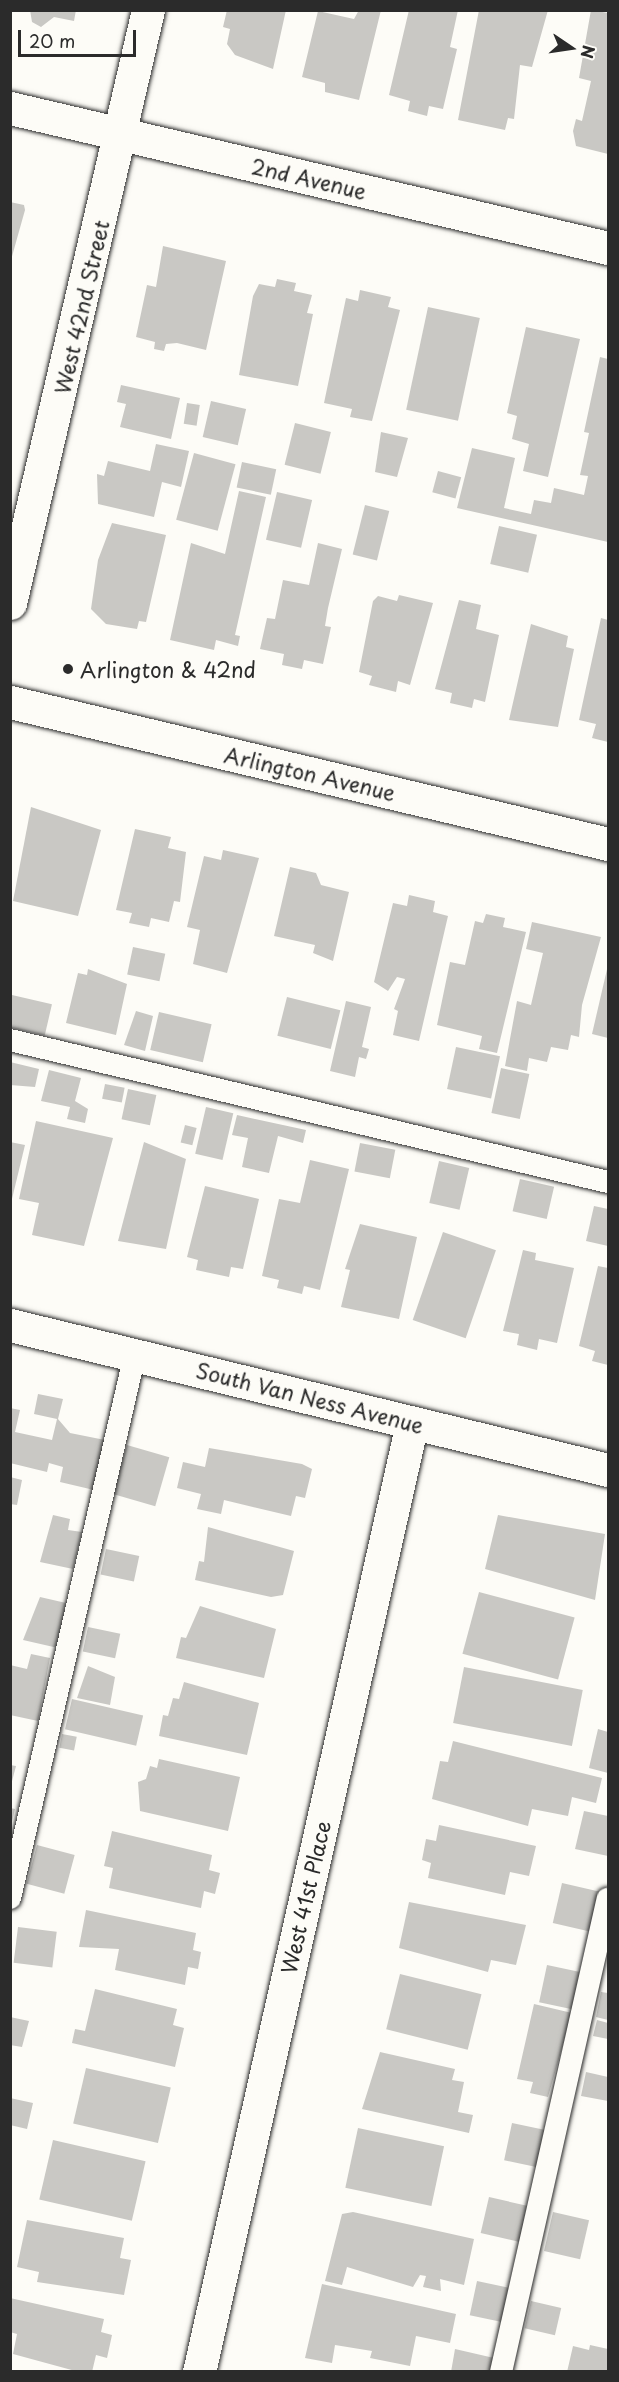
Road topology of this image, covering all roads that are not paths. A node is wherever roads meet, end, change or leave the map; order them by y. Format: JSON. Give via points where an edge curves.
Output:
{"nodes":[{"id":1,"x":148,"y":10,"type":"edge"},
{"id":2,"x":10,"y":108,"type":"edge"},
{"id":3,"x":122,"y":134,"type":"junction"},
{"id":4,"x":609,"y":248,"type":"edge"},
{"id":5,"x":10,"y":603,"type":"edge"},
{"id":6,"x":10,"y":702,"type":"edge"},
{"id":7,"x":609,"y":844,"type":"edge"},
{"id":8,"x":10,"y":1040,"type":"edge"},
{"id":9,"x":609,"y":1182,"type":"edge"},
{"id":10,"x":10,"y":1325,"type":"edge"},
{"id":11,"x":135,"y":1354,"type":"junction"},
{"id":12,"x":412,"y":1423,"type":"junction"},
{"id":13,"x":609,"y":1470,"type":"edge"},
{"id":14,"x":10,"y":1898,"type":"edge"},
{"id":15,"x":609,"y":1899,"type":"edge"},
{"id":16,"x":199,"y":2372,"type":"edge"},
{"id":17,"x":501,"y":2372,"type":"edge"}],
"edges":[{"from":1,"to":3,"type":"street","name":"West 42nd Street"},
{"from":2,"to":3,"type":"street","name":"2nd Avenue"},
{"from":3,"to":4,"type":"street","name":"2nd Avenue"},
{"from":3,"to":5,"type":"street","name":"West 42nd Street"},
{"from":6,"to":7,"type":"street","name":"Arlington Avenue"},
{"from":8,"to":9,"type":"lane"},
{"from":10,"to":11,"type":"street","name":"South Van Ness Avenue"},
{"from":11,"to":12,"type":"street","name":"South Van Ness Avenue"},
{"from":11,"to":14,"type":"lane"},
{"from":12,"to":13,"type":"street","name":"South Van Ness Avenue"},
{"from":12,"to":16,"type":"street","name":"West 41st Place"},
{"from":15,"to":17,"type":"lane"}]}
